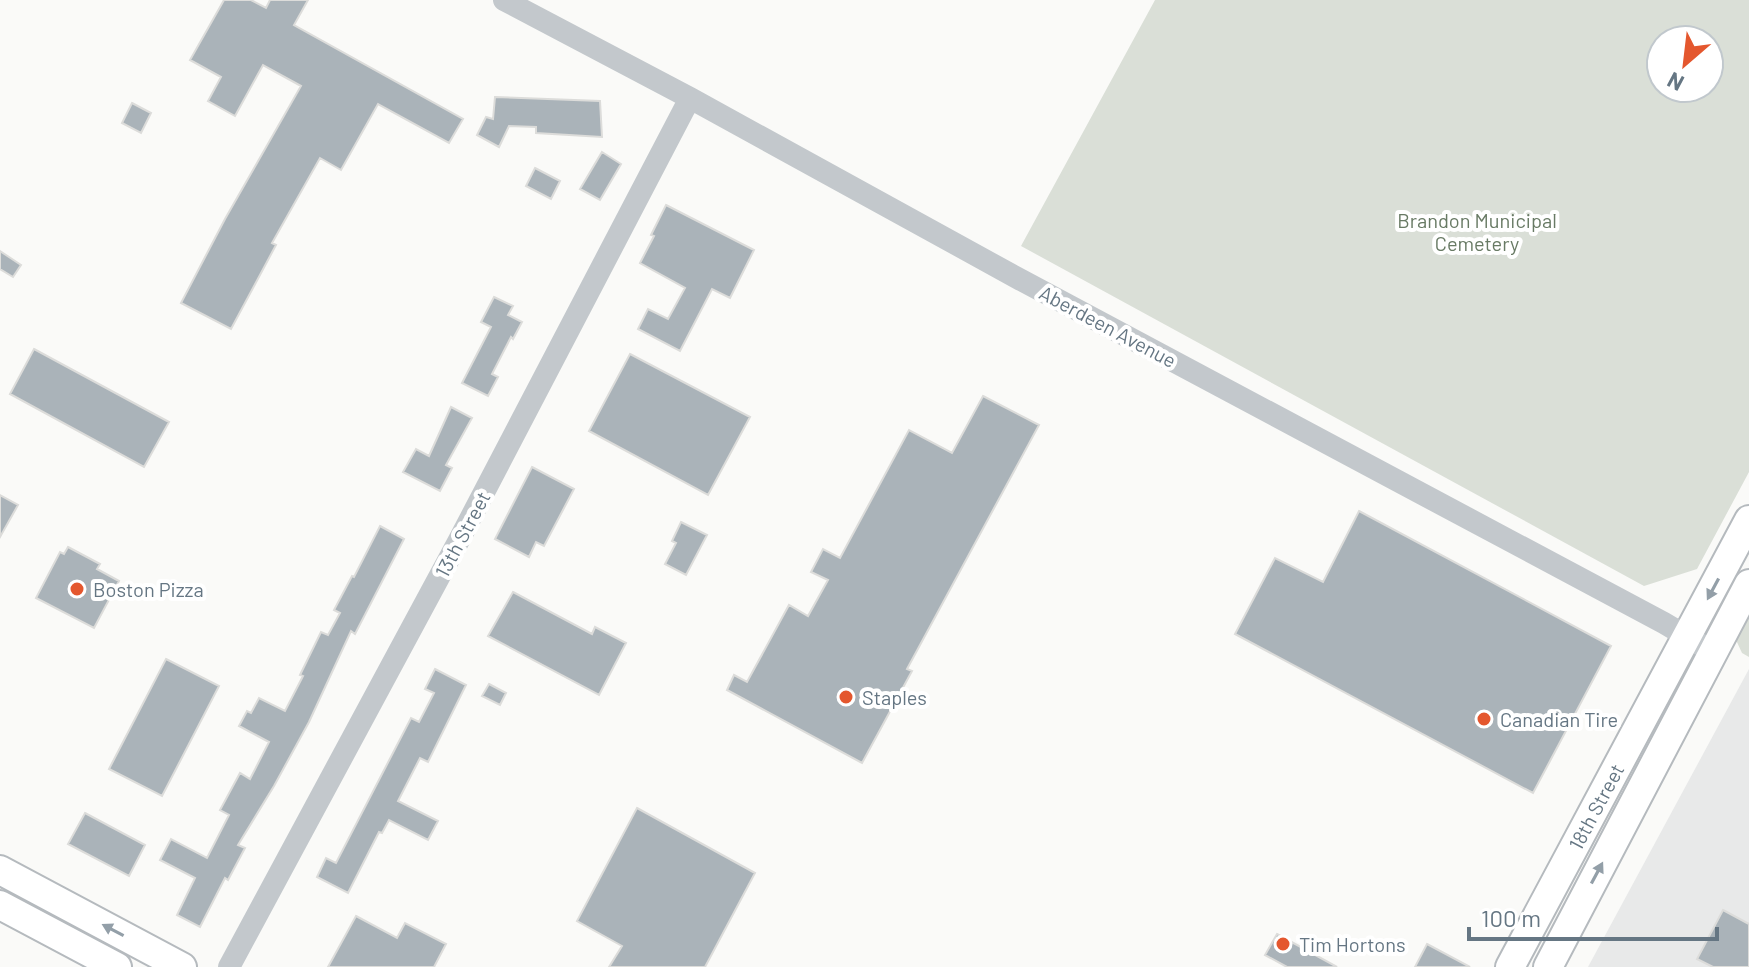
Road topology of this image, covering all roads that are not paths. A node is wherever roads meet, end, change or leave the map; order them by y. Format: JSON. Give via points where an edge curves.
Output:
{"nodes":[{"id":1,"x":504,"y":0,"type":"edge"},
{"id":2,"x":690,"y":98,"type":"junction"},
{"id":3,"x":1749,"y":520,"type":"edge"},
{"id":4,"x":1749,"y":584,"type":"edge"},
{"id":5,"x":1688,"y":637,"type":"junction"},
{"id":6,"x":1713,"y":652,"type":"junction"},
{"id":7,"x":0,"y":870,"type":"edge"},
{"id":8,"x":0,"y":905,"type":"edge"},
{"id":9,"x":117,"y":967,"type":"edge"},
{"id":10,"x":182,"y":967,"type":"edge"},
{"id":11,"x":229,"y":967,"type":"edge"},
{"id":12,"x":1510,"y":967,"type":"edge"},
{"id":13,"x":1548,"y":967,"type":"edge"}],
"edges":[{"from":1,"to":2,"type":"street","name":"Aberdeen Avenue"},
{"from":2,"to":5,"type":"street","name":"Aberdeen Avenue"},
{"from":2,"to":11,"type":"street","name":"13th Street"},
{"from":3,"to":5,"type":"main road","name":"18th Street","one_way":true},
{"from":4,"to":6,"type":"main road","name":"18th Street"},
{"from":5,"to":6,"type":"street","name":"Aberdeen Avenue"},
{"from":5,"to":12,"type":"main road","name":"18th Street"},
{"from":13,"to":6,"type":"main road","name":"18th Street","one_way":true},
{"from":10,"to":7,"type":"main road","one_way":true},
{"from":8,"to":9,"type":"main road"}]}
